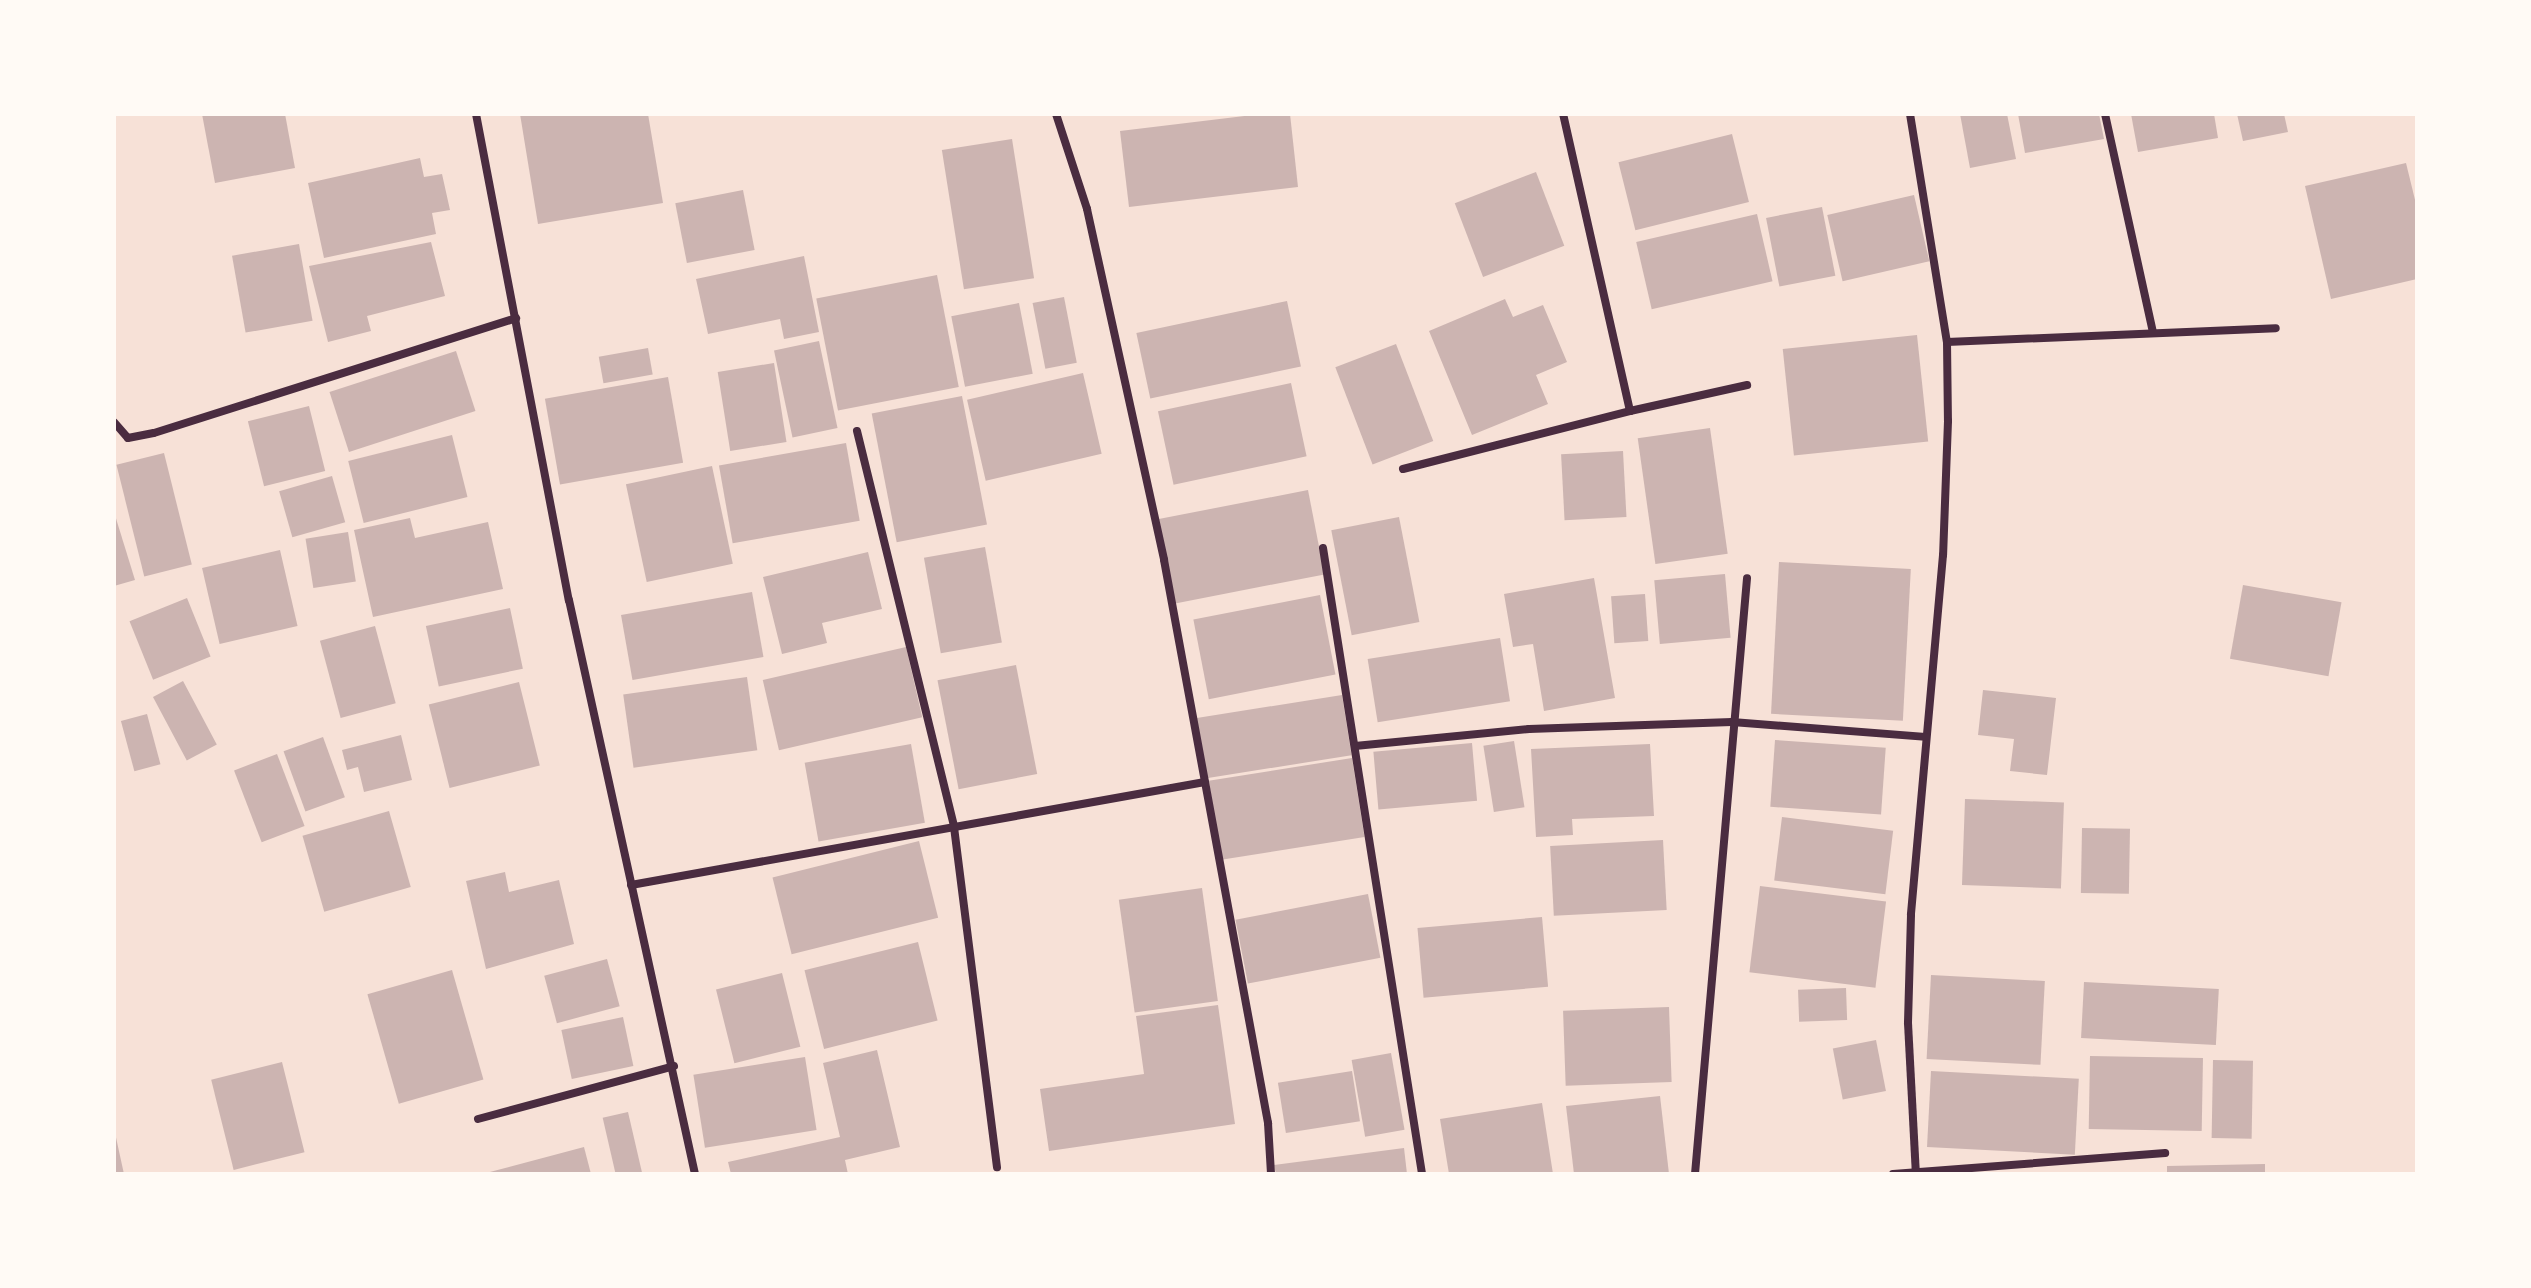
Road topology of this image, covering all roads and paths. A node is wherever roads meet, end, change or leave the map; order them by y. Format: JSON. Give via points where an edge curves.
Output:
{"nodes":[{"id":1,"x":476,"y":114,"type":"edge"},
{"id":2,"x":1056,"y":114,"type":"edge"},
{"id":3,"x":1563,"y":114,"type":"edge"},
{"id":4,"x":1910,"y":114,"type":"edge"},
{"id":5,"x":2105,"y":114,"type":"edge"},
{"id":6,"x":516,"y":318,"type":"junction"},
{"id":7,"x":2276,"y":328,"type":"dead end"},
{"id":8,"x":2153,"y":333,"type":"junction"},
{"id":9,"x":1947,"y":342,"type":"junction"},
{"id":10,"x":1747,"y":385,"type":"dead end"},
{"id":11,"x":1630,"y":411,"type":"junction"},
{"id":12,"x":114,"y":422,"type":"edge"},
{"id":13,"x":857,"y":431,"type":"dead end"},
{"id":14,"x":1403,"y":469,"type":"dead end"},
{"id":15,"x":1323,"y":548,"type":"dead end"},
{"id":16,"x":1747,"y":578,"type":"dead end"},
{"id":17,"x":1732,"y":722,"type":"junction"},
{"id":18,"x":1925,"y":737,"type":"junction"},
{"id":19,"x":1355,"y":746,"type":"junction"},
{"id":20,"x":1205,"y":782,"type":"junction"},
{"id":21,"x":954,"y":827,"type":"junction"},
{"id":22,"x":631,"y":885,"type":"junction"},
{"id":23,"x":674,"y":1066,"type":"junction"},
{"id":24,"x":478,"y":1119,"type":"dead end"},
{"id":25,"x":2165,"y":1153,"type":"dead end"},
{"id":26,"x":997,"y":1167,"type":"dead end"},
{"id":27,"x":1916,"y":1172,"type":"edge"},
{"id":28,"x":695,"y":1174,"type":"edge"},
{"id":29,"x":1271,"y":1174,"type":"edge"},
{"id":30,"x":1422,"y":1174,"type":"edge"},
{"id":31,"x":1695,"y":1174,"type":"edge"},
{"id":32,"x":1893,"y":1174,"type":"edge"}],
"edges":[{"from":1,"to":6,"type":"street"},
{"from":2,"to":20,"type":"street","via":[[1090,224],[1164,560]]},
{"from":3,"to":11,"type":"street"},
{"from":4,"to":9,"type":"street"},
{"from":5,"to":8,"type":"street"},
{"from":6,"to":12,"type":"street","via":[[154,433],[128,438]]},
{"from":6,"to":22,"type":"street","via":[[569,600]]},
{"from":7,"to":8,"type":"street"},
{"from":8,"to":9,"type":"street"},
{"from":9,"to":18,"type":"street","via":[[1943,555]]},
{"from":10,"to":11,"type":"street"},
{"from":11,"to":14,"type":"street"},
{"from":13,"to":21,"type":"street"},
{"from":15,"to":19,"type":"street"},
{"from":16,"to":17,"type":"street"},
{"from":17,"to":18,"type":"street"},
{"from":17,"to":19,"type":"street","via":[[1529,729]]},
{"from":17,"to":31,"type":"street"},
{"from":18,"to":27,"type":"street","via":[[1908,1023]]},
{"from":19,"to":30,"type":"street"},
{"from":20,"to":21,"type":"street"},
{"from":20,"to":29,"type":"street","via":[[1268,1123]]},
{"from":21,"to":22,"type":"street"},
{"from":21,"to":26,"type":"street"},
{"from":22,"to":23,"type":"street"},
{"from":23,"to":24,"type":"street"},
{"from":23,"to":28,"type":"street"},
{"from":25,"to":27,"type":"street"},
{"from":27,"to":32,"type":"street"}]}
